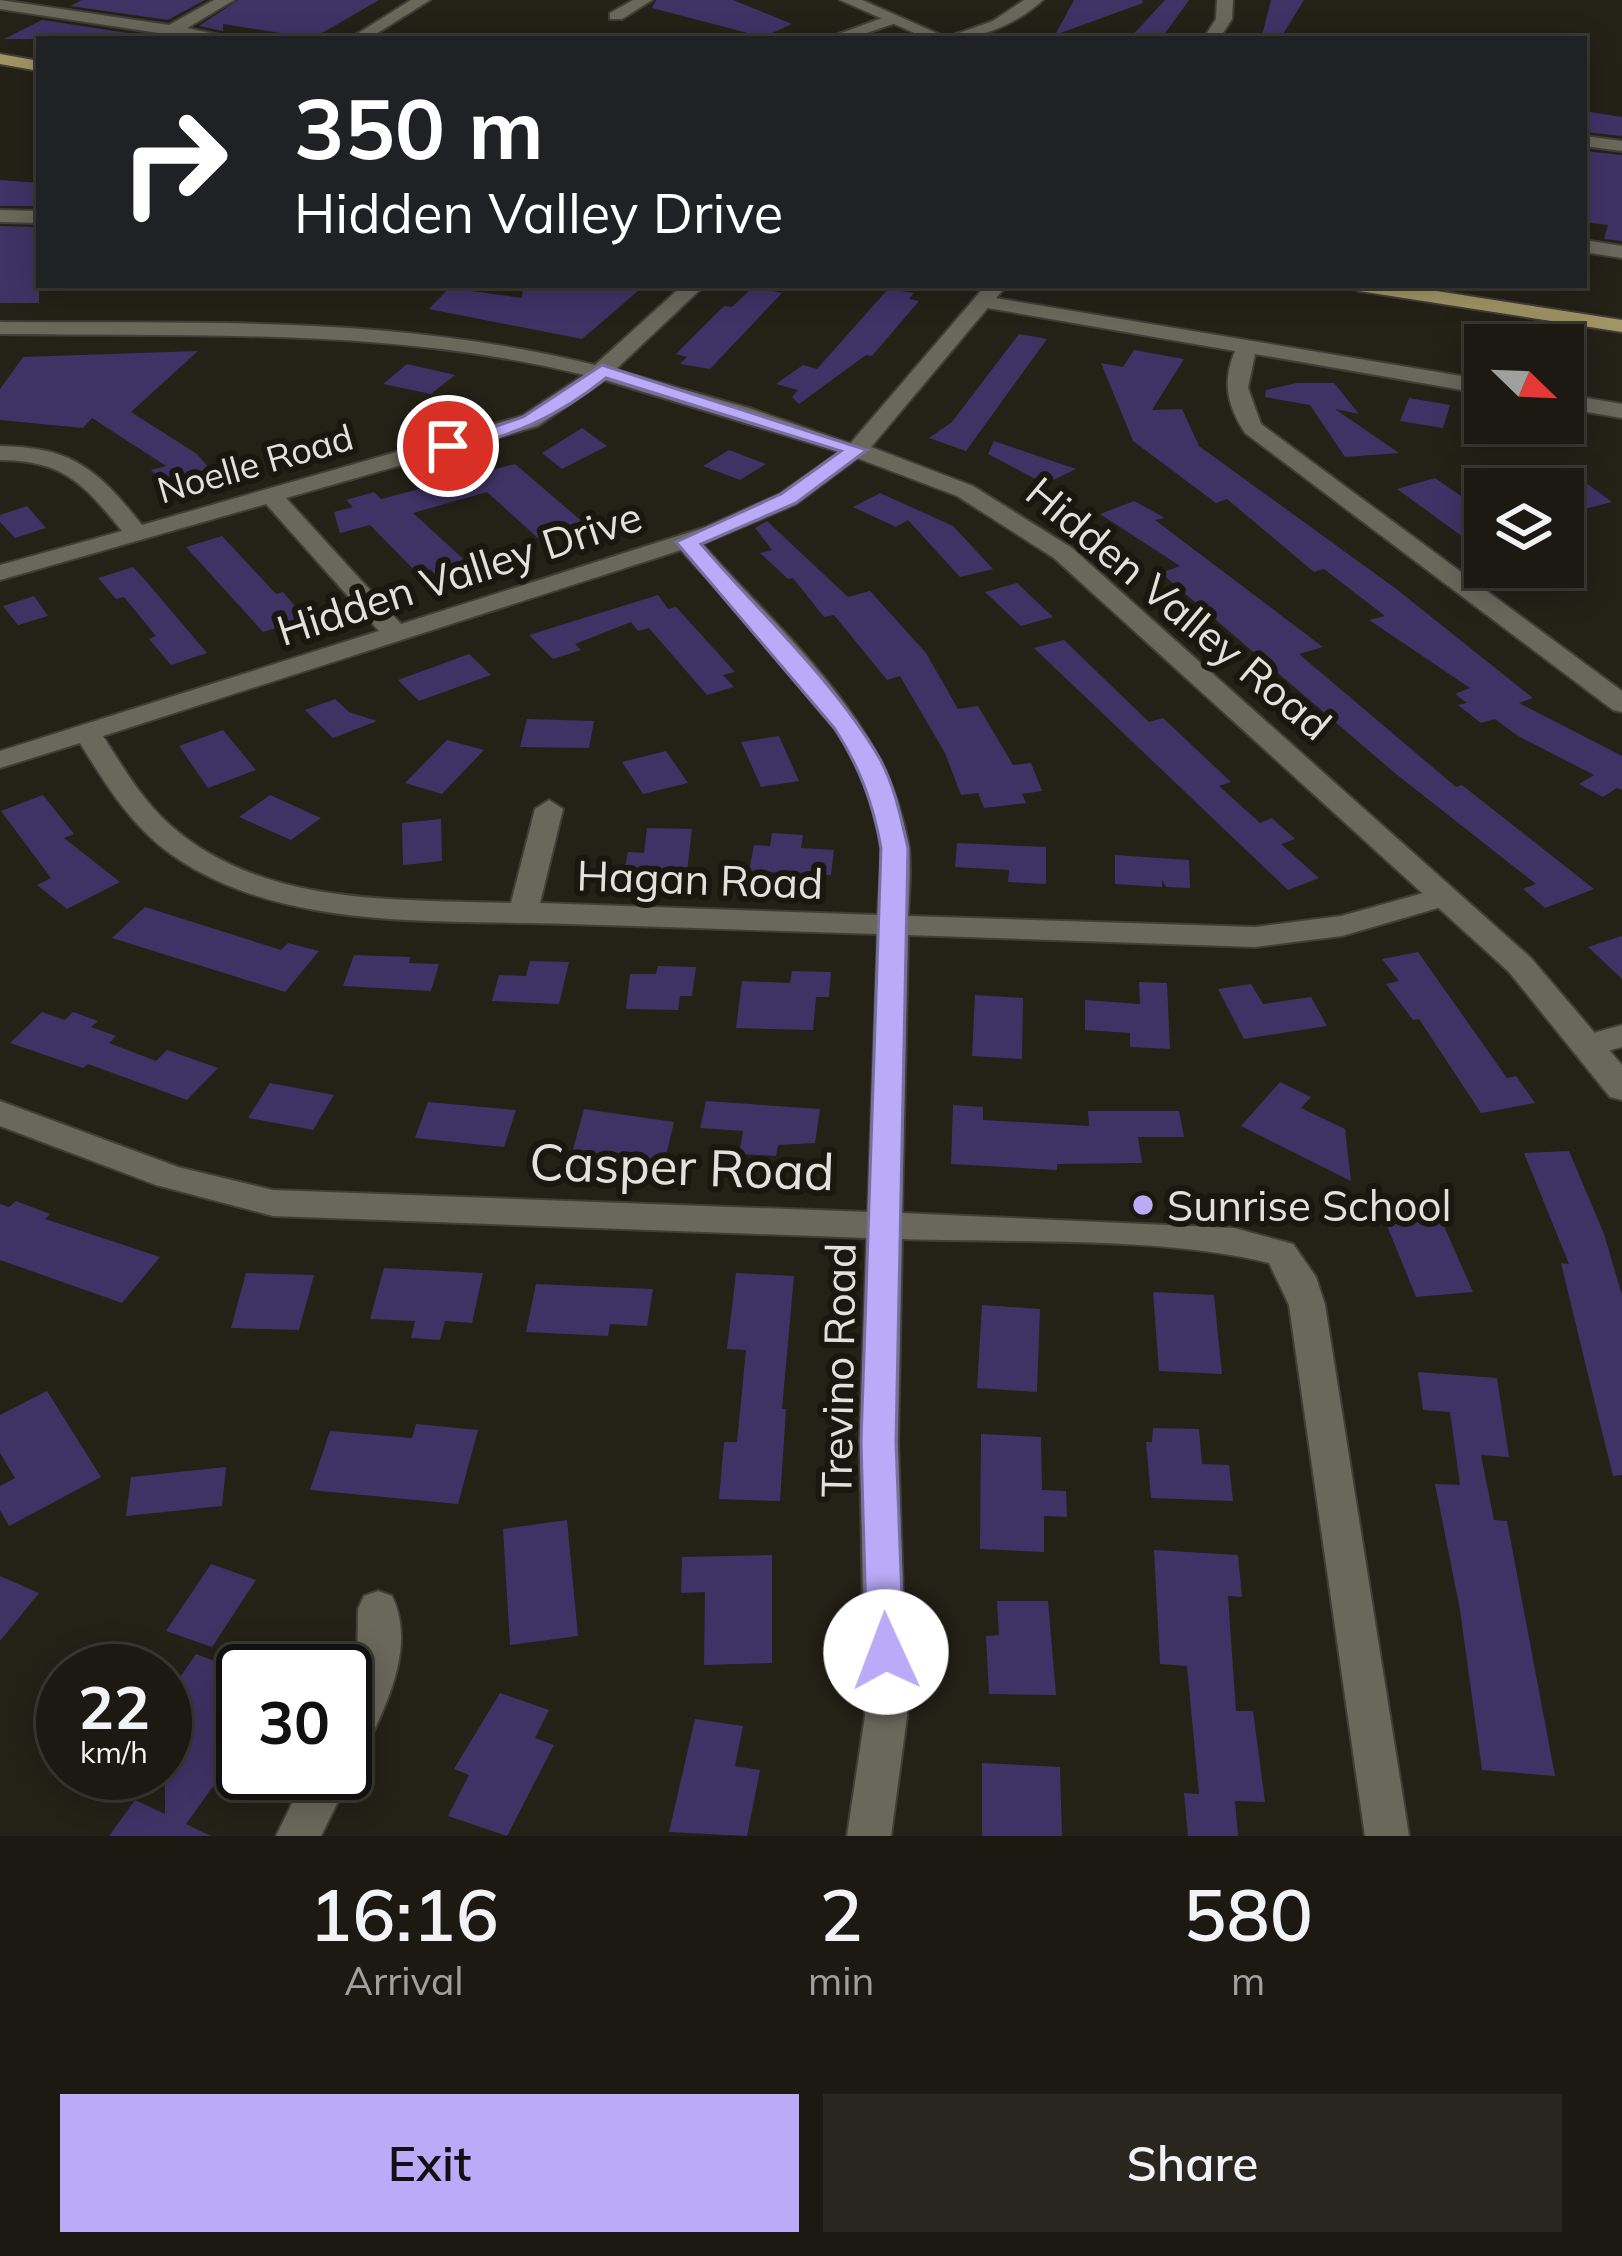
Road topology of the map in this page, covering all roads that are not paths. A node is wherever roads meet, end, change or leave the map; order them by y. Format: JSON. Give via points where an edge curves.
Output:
{"nodes":[{"id":1,"x":226,"y":0,"type":"edge"},
{"id":2,"x":422,"y":0,"type":"edge"},
{"id":3,"x":644,"y":0,"type":"edge"},
{"id":4,"x":848,"y":0,"type":"edge"},
{"id":5,"x":1035,"y":0,"type":"edge"},
{"id":6,"x":1225,"y":0,"type":"edge"},
{"id":7,"x":27,"y":3,"type":"edge"},
{"id":8,"x":0,"y":4,"type":"edge"},
{"id":9,"x":616,"y":16,"type":"dead end"},
{"id":10,"x":892,"y":19,"type":"junction"},
{"id":11,"x":171,"y":30,"type":"junction"},
{"id":12,"x":210,"y":36,"type":"edge"},
{"id":13,"x":362,"y":36,"type":"edge"},
{"id":14,"x":842,"y":36,"type":"edge"},
{"id":15,"x":938,"y":36,"type":"edge"},
{"id":16,"x":957,"y":36,"type":"edge"},
{"id":17,"x":1213,"y":36,"type":"edge"},
{"id":18,"x":0,"y":59,"type":"edge"},
{"id":19,"x":36,"y":65,"type":"edge"},
{"id":20,"x":1587,"y":141,"type":"edge"},
{"id":21,"x":1622,"y":146,"type":"edge"},
{"id":22,"x":0,"y":216,"type":"edge"},
{"id":23,"x":36,"y":218,"type":"edge"},
{"id":24,"x":1587,"y":246,"type":"edge"},
{"id":25,"x":1622,"y":252,"type":"edge"},
{"id":26,"x":692,"y":288,"type":"edge"},
{"id":27,"x":1378,"y":288,"type":"edge"},
{"id":28,"x":990,"y":294,"type":"edge"},
{"id":29,"x":1622,"y":326,"type":"edge"},
{"id":30,"x":0,"y":328,"type":"edge"},
{"id":31,"x":1248,"y":347,"type":"junction"},
{"id":32,"x":602,"y":371,"type":"junction"},
{"id":33,"x":1464,"y":383,"type":"edge"},
{"id":34,"x":1584,"y":405,"type":"edge"},
{"id":35,"x":1622,"y":411,"type":"edge"},
{"id":36,"x":857,"y":450,"type":"junction"},
{"id":37,"x":0,"y":453,"type":"edge"},
{"id":38,"x":271,"y":496,"type":"junction"},
{"id":39,"x":136,"y":534,"type":"junction"},
{"id":40,"x":687,"y":542,"type":"junction"},
{"id":41,"x":0,"y":573,"type":"edge"},
{"id":42,"x":396,"y":634,"type":"junction"},
{"id":43,"x":1622,"y":704,"type":"edge"},
{"id":44,"x":87,"y":732,"type":"junction"},
{"id":45,"x":0,"y":760,"type":"edge"},
{"id":46,"x":549,"y":809,"type":"dead end"},
{"id":47,"x":1445,"y":896,"type":"junction"},
{"id":48,"x":522,"y":916,"type":"junction"},
{"id":49,"x":896,"y":928,"type":"junction"},
{"id":50,"x":1622,"y":1036,"type":"edge"},
{"id":51,"x":1590,"y":1045,"type":"junction"},
{"id":52,"x":1622,"y":1089,"type":"edge"},
{"id":53,"x":0,"y":1113,"type":"edge"},
{"id":54,"x":886,"y":1228,"type":"junction"},
{"id":55,"x":378,"y":1609,"type":"dead end"},
{"id":56,"x":372,"y":1686,"type":"edge"},
{"id":57,"x":316,"y":1800,"type":"edge"},
{"id":58,"x":298,"y":1836,"type":"edge"},
{"id":59,"x":869,"y":1836,"type":"edge"},
{"id":60,"x":1387,"y":1836,"type":"edge"}],
"edges":[{"from":1,"to":11,"type":"street"},
{"from":2,"to":13,"type":"street"},
{"from":3,"to":9,"type":"street"},
{"from":4,"to":10,"type":"street"},
{"from":5,"to":16,"type":"street","via":[[999,24]]},
{"from":6,"to":17,"type":"street"},
{"from":7,"to":8,"type":"street"},
{"from":7,"to":11,"type":"street"},
{"from":10,"to":14,"type":"street"},
{"from":10,"to":15,"type":"street"},
{"from":11,"to":12,"type":"street"},
{"from":18,"to":19,"type":"main road"},
{"from":20,"to":21,"type":"street"},
{"from":22,"to":23,"type":"street"},
{"from":24,"to":25,"type":"street"},
{"from":26,"to":32,"type":"street","name":"Noelle Road"},
{"from":27,"to":29,"type":"main road"},
{"from":28,"to":31,"type":"street"},
{"from":28,"to":36,"type":"street","name":"Hidden Valley Drive"},
{"from":30,"to":32,"type":"street","name":"Hidden Valley Road","via":[[362,332]]},
{"from":31,"to":33,"type":"street"},
{"from":31,"to":43,"type":"street","via":[[1235,380],[1252,428]]},
{"from":32,"to":36,"type":"street","name":"Hidden Valley Road"},
{"from":32,"to":38,"type":"street","name":"Noelle Road","via":[[530,421]]},
{"from":34,"to":35,"type":"street"},
{"from":36,"to":40,"type":"street","name":"Hidden Valley Drive","via":[[788,499]]},
{"from":36,"to":47,"type":"street","name":"Hidden Valley Road","via":[[946,481],[1030,526]]},
{"from":37,"to":39,"type":"street","via":[[72,462]]},
{"from":38,"to":39,"type":"street","name":"Noelle Road"},
{"from":38,"to":42,"type":"street"},
{"from":39,"to":41,"type":"street","name":"Noelle Road"},
{"from":40,"to":42,"type":"street","name":"Hidden Valley Drive"},
{"from":40,"to":49,"type":"street","name":"Trevino Road","via":[[818,690],[869,763],[895,848]]},
{"from":42,"to":44,"type":"street","name":"Hidden Valley Drive"},
{"from":44,"to":45,"type":"street","name":"Hidden Valley Drive"},
{"from":44,"to":48,"type":"street","name":"Hagan Road","via":[[140,812],[226,872],[285,894],[358,907]]},
{"from":46,"to":48,"type":"street"},
{"from":47,"to":49,"type":"street","name":"Hagan Road","via":[[1342,926],[1256,937]]},
{"from":47,"to":51,"type":"street","name":"Hidden Valley Road"},
{"from":48,"to":49,"type":"street","name":"Hagan Road"},
{"from":49,"to":54,"type":"street","name":"Trevino Road"},
{"from":50,"to":51,"type":"street"},
{"from":51,"to":52,"type":"street","name":"Hidden Valley Road"},
{"from":53,"to":54,"type":"street","name":"Casper Road","via":[[151,1172],[273,1203]]},
{"from":54,"to":59,"type":"street","name":"Trevino Road","via":[[879,1442],[886,1716]]},
{"from":54,"to":60,"type":"street","name":"Casper Road","via":[[1175,1236],[1281,1253],[1306,1306]]},
{"from":55,"to":56,"type":"street"},
{"from":57,"to":58,"type":"street"}]}
